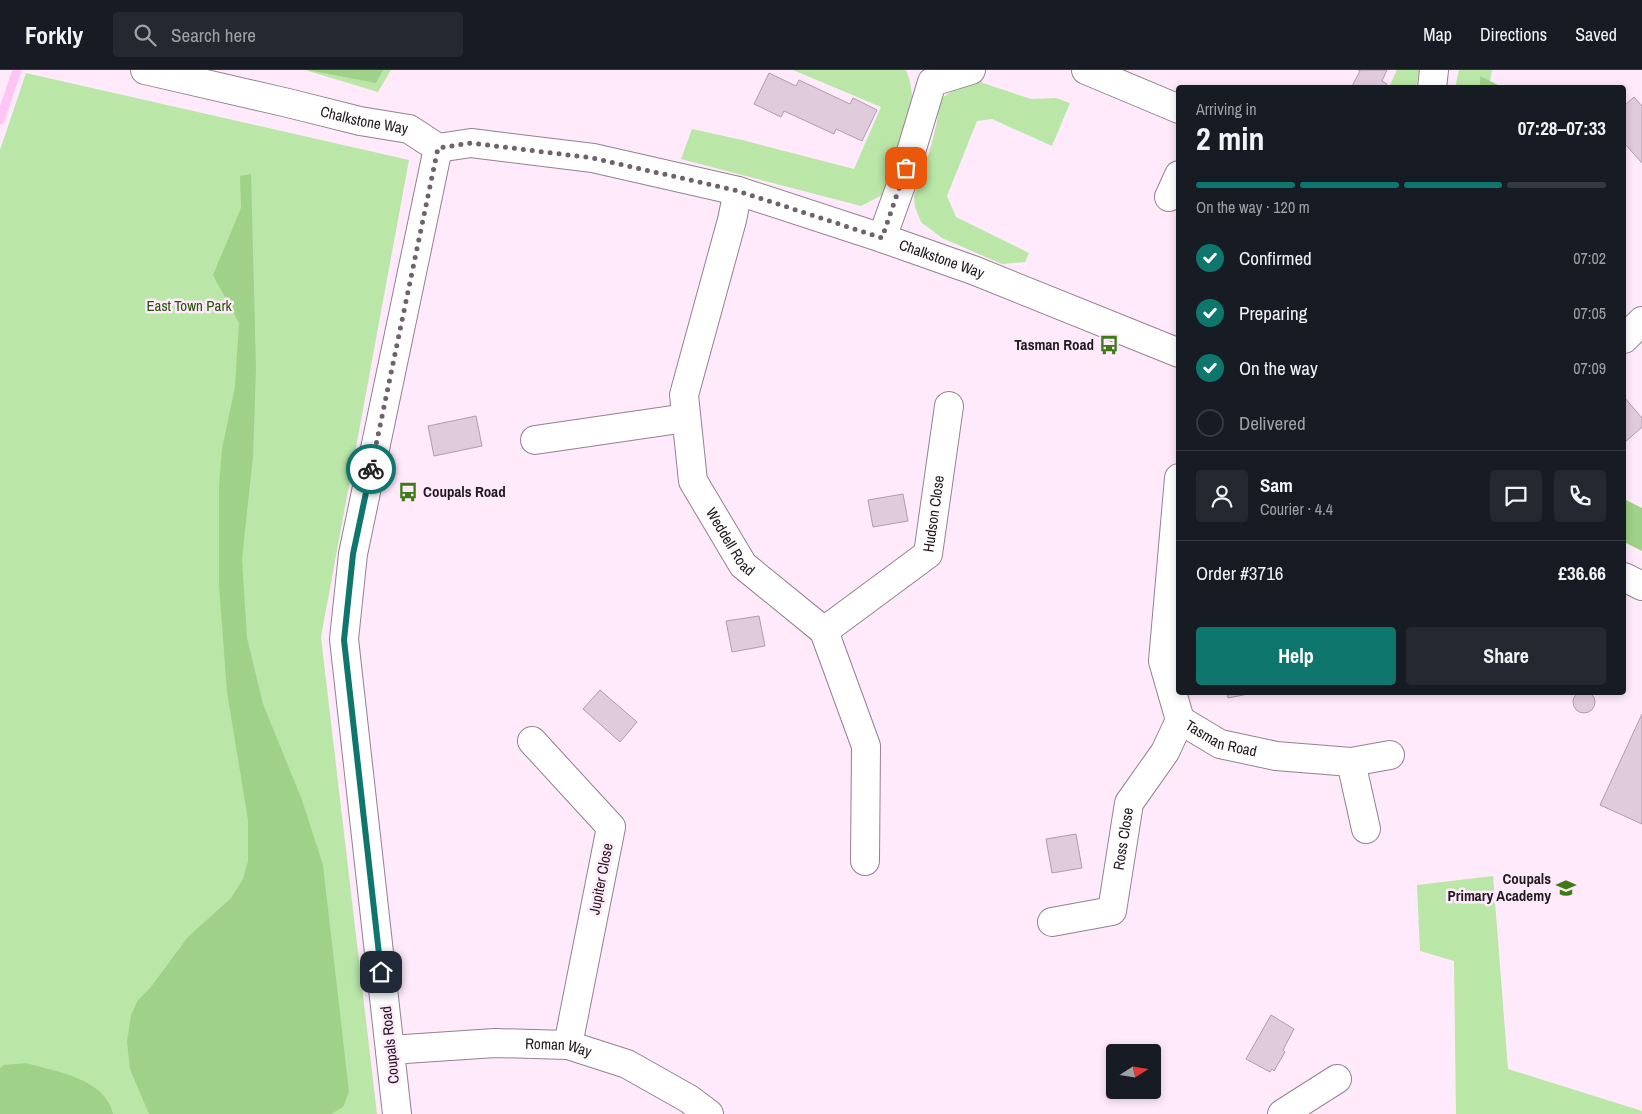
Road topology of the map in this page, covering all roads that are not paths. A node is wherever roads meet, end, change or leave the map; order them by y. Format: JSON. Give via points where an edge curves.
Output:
{"nodes":[{"id":1,"x":145,"y":70,"type":"edge"},
{"id":2,"x":971,"y":70,"type":"edge"},
{"id":3,"x":1086,"y":70,"type":"edge"},
{"id":4,"x":1434,"y":70,"type":"edge"},
{"id":5,"x":200,"y":76,"type":"edge"},
{"id":6,"x":928,"y":76,"type":"edge"},
{"id":7,"x":1432,"y":85,"type":"edge"},
{"id":8,"x":1176,"y":108,"type":"edge"},
{"id":9,"x":438,"y":148,"type":"junction"},
{"id":10,"x":738,"y":191,"type":"junction"},
{"id":11,"x":882,"y":238,"type":"junction"},
{"id":12,"x":1642,"y":321,"type":"edge"},
{"id":13,"x":1626,"y":338,"type":"edge"},
{"id":14,"x":1176,"y":351,"type":"edge"},
{"id":15,"x":949,"y":406,"type":"dead end"},
{"id":16,"x":686,"y":418,"type":"junction"},
{"id":17,"x":535,"y":440,"type":"dead end"},
{"id":18,"x":1176,"y":512,"type":"edge"},
{"id":19,"x":1626,"y":578,"type":"edge"},
{"id":20,"x":1642,"y":586,"type":"edge"},
{"id":21,"x":824,"y":631,"type":"junction"},
{"id":22,"x":1180,"y":720,"type":"junction"},
{"id":23,"x":532,"y":741,"type":"dead end"},
{"id":24,"x":1390,"y":755,"type":"dead end"},
{"id":25,"x":1351,"y":762,"type":"junction"},
{"id":26,"x":1366,"y":829,"type":"dead end"},
{"id":27,"x":865,"y":861,"type":"dead end"},
{"id":28,"x":1052,"y":922,"type":"dead end"},
{"id":29,"x":568,"y":1045,"type":"junction"},
{"id":30,"x":390,"y":1050,"type":"junction"},
{"id":31,"x":1337,"y":1079,"type":"dead end"},
{"id":32,"x":397,"y":1114,"type":"edge"},
{"id":33,"x":709,"y":1114,"type":"edge"},
{"id":34,"x":1282,"y":1114,"type":"edge"}],
"edges":[{"from":1,"to":5,"type":"street","name":"Chalkstone Way"},
{"from":2,"to":6,"type":"street"},
{"from":3,"to":8,"type":"street"},
{"from":4,"to":7,"type":"street"},
{"from":5,"to":9,"type":"street","name":"Chalkstone Way","via":[[288,103],[409,129]]},
{"from":6,"to":11,"type":"street","via":[[901,185]]},
{"from":9,"to":10,"type":"street","name":"Chalkstone Way","via":[[471,143],[593,158]]},
{"from":9,"to":30,"type":"street","name":"Coupals Road","via":[[353,554],[344,640]]},
{"from":10,"to":11,"type":"street","name":"Chalkstone Way"},
{"from":10,"to":16,"type":"street","name":"Weddell Road","via":[[684,395]]},
{"from":11,"to":14,"type":"street","name":"Chalkstone Way","via":[[973,270]]},
{"from":12,"to":13,"type":"street"},
{"from":15,"to":21,"type":"street","name":"Hudson Close","via":[[928,554]]},
{"from":16,"to":17,"type":"street"},
{"from":16,"to":21,"type":"street","name":"Weddell Road","via":[[693,481],[743,565]]},
{"from":18,"to":22,"type":"street","name":"Tasman Road","via":[[1163,661]]},
{"from":19,"to":20,"type":"street"},
{"from":21,"to":27,"type":"street","via":[[866,746]]},
{"from":22,"to":25,"type":"street","name":"Tasman Road","via":[[1220,744],[1276,756]]},
{"from":22,"to":28,"type":"street","name":"Ross Close","via":[[1165,752],[1129,803],[1112,911]]},
{"from":23,"to":29,"type":"street","name":"Jupiter Close","via":[[611,827]]},
{"from":24,"to":25,"type":"street","name":"Tasman Road"},
{"from":25,"to":26,"type":"street"},
{"from":29,"to":30,"type":"street","name":"Roman Way","via":[[495,1043]]},
{"from":29,"to":33,"type":"street","name":"Roman Way","via":[[628,1064]]},
{"from":30,"to":32,"type":"street","name":"Coupals Road"},
{"from":31,"to":34,"type":"street"}]}
